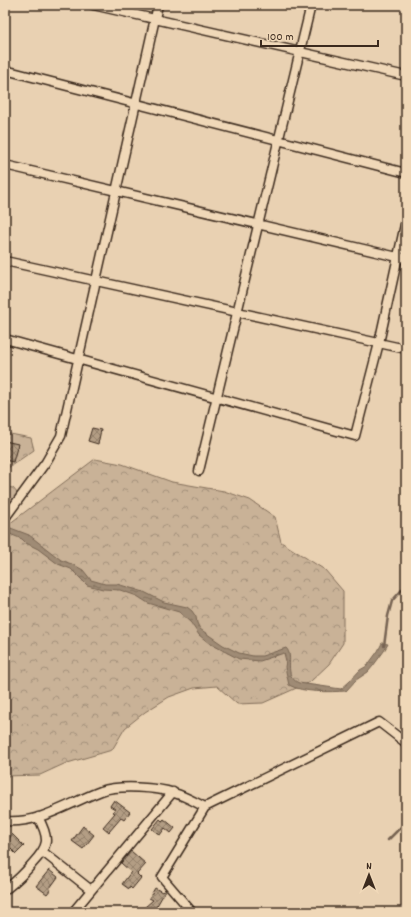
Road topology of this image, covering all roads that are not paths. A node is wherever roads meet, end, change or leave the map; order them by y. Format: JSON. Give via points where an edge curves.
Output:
{"nodes":[{"id":1,"x":93,"y":5,"type":"edge"},
{"id":2,"x":158,"y":5,"type":"edge"},
{"id":3,"x":311,"y":5,"type":"edge"},
{"id":4,"x":155,"y":19,"type":"junction"},
{"id":5,"x":300,"y":52,"type":"junction"},
{"id":6,"x":5,"y":70,"type":"edge"},
{"id":7,"x":406,"y":76,"type":"edge"},
{"id":8,"x":136,"y":104,"type":"junction"},
{"id":9,"x":279,"y":140,"type":"junction"},
{"id":10,"x":5,"y":165,"type":"edge"},
{"id":11,"x":406,"y":173,"type":"edge"},
{"id":12,"x":116,"y":191,"type":"junction"},
{"id":13,"x":406,"y":220,"type":"edge"},
{"id":14,"x":258,"y":224,"type":"junction"},
{"id":15,"x":402,"y":258,"type":"edge"},
{"id":16,"x":5,"y":261,"type":"edge"},
{"id":17,"x":96,"y":281,"type":"junction"},
{"id":18,"x":237,"y":312,"type":"junction"},
{"id":19,"x":5,"y":339,"type":"edge"},
{"id":20,"x":379,"y":343,"type":"junction"},
{"id":21,"x":406,"y":349,"type":"edge"},
{"id":22,"x":78,"y":359,"type":"junction"},
{"id":23,"x":217,"y":398,"type":"junction"},
{"id":24,"x":199,"y":471,"type":"dead end"},
{"id":25,"x":5,"y":518,"type":"edge"},
{"id":26,"x":406,"y":743,"type":"edge"},
{"id":27,"x":173,"y":792,"type":"junction"},
{"id":28,"x":205,"y":807,"type":"junction"},
{"id":29,"x":38,"y":817,"type":"junction"},
{"id":30,"x":5,"y":821,"type":"edge"},
{"id":31,"x":43,"y":852,"type":"junction"},
{"id":32,"x":5,"y":890,"type":"edge"},
{"id":33,"x":91,"y":890,"type":"junction"},
{"id":34,"x":73,"y":912,"type":"edge"},
{"id":35,"x":192,"y":912,"type":"edge"}],
"edges":[{"from":1,"to":4,"type":"street"},
{"from":2,"to":4,"type":"street"},
{"from":3,"to":5,"type":"street"},
{"from":4,"to":5,"type":"street"},
{"from":4,"to":8,"type":"street"},
{"from":5,"to":7,"type":"street"},
{"from":5,"to":9,"type":"street"},
{"from":6,"to":8,"type":"street"},
{"from":8,"to":9,"type":"street"},
{"from":8,"to":12,"type":"street"},
{"from":9,"to":11,"type":"street"},
{"from":9,"to":14,"type":"street"},
{"from":10,"to":12,"type":"street"},
{"from":12,"to":14,"type":"street"},
{"from":12,"to":17,"type":"street"},
{"from":13,"to":15,"type":"street"},
{"from":14,"to":15,"type":"street"},
{"from":14,"to":18,"type":"street"},
{"from":15,"to":20,"type":"street"},
{"from":16,"to":17,"type":"street"},
{"from":17,"to":18,"type":"street"},
{"from":17,"to":22,"type":"street"},
{"from":18,"to":20,"type":"street"},
{"from":18,"to":23,"type":"street"},
{"from":19,"to":22,"type":"street"},
{"from":20,"to":21,"type":"street"},
{"from":20,"to":23,"type":"street","via":[[355,436]]},
{"from":22,"to":23,"type":"street"},
{"from":22,"to":25,"type":"street","via":[[61,436],[46,462]]},
{"from":23,"to":24,"type":"street"},
{"from":26,"to":28,"type":"street","via":[[379,722]]},
{"from":27,"to":28,"type":"street"},
{"from":27,"to":29,"type":"street","via":[[111,788]]},
{"from":27,"to":33,"type":"street"},
{"from":28,"to":35,"type":"street","via":[[162,877]]},
{"from":29,"to":30,"type":"street","via":[[18,822]]},
{"from":29,"to":31,"type":"street","via":[[44,828],[46,842]]},
{"from":31,"to":32,"type":"street"},
{"from":31,"to":33,"type":"street"},
{"from":33,"to":34,"type":"street"}]}
